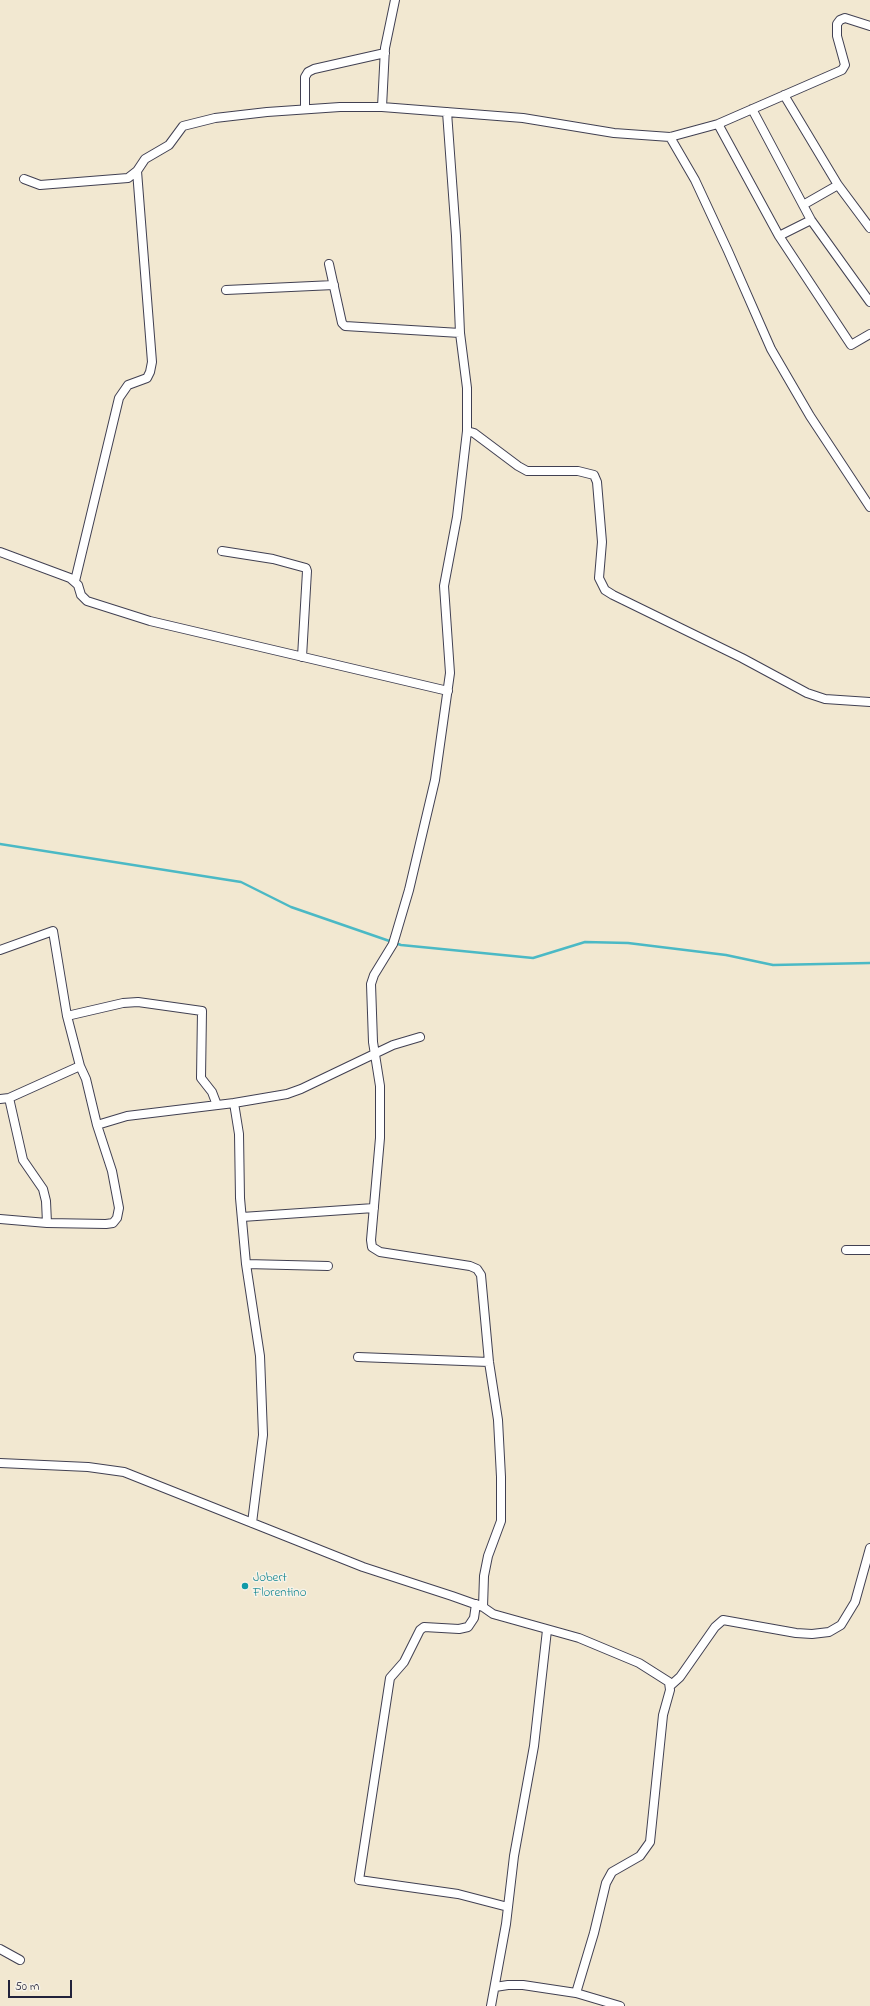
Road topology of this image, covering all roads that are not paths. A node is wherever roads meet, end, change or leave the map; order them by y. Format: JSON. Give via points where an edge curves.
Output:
{"nodes":[{"id":1,"x":395,"y":0,"type":"edge"},
{"id":2,"x":870,"y":26,"type":"edge"},
{"id":3,"x":384,"y":53,"type":"junction"},
{"id":4,"x":784,"y":95,"type":"junction"},
{"id":5,"x":382,"y":107,"type":"junction"},
{"id":6,"x":305,"y":109,"type":"junction"},
{"id":7,"x":752,"y":109,"type":"junction"},
{"id":8,"x":447,"y":112,"type":"junction"},
{"id":9,"x":718,"y":124,"type":"junction"},
{"id":10,"x":670,"y":137,"type":"junction"},
{"id":11,"x":137,"y":171,"type":"junction"},
{"id":12,"x":24,"y":180,"type":"dead end"},
{"id":13,"x":838,"y":185,"type":"junction"},
{"id":14,"x":804,"y":205,"type":"junction"},
{"id":15,"x":811,"y":220,"type":"junction"},
{"id":16,"x":870,"y":228,"type":"edge"},
{"id":17,"x":779,"y":236,"type":"junction"},
{"id":18,"x":329,"y":264,"type":"dead end"},
{"id":19,"x":334,"y":286,"type":"junction"},
{"id":20,"x":226,"y":290,"type":"dead end"},
{"id":21,"x":870,"y":302,"type":"edge"},
{"id":22,"x":460,"y":333,"type":"junction"},
{"id":23,"x":870,"y":334,"type":"edge"},
{"id":24,"x":467,"y":431,"type":"junction"},
{"id":25,"x":870,"y":507,"type":"edge"},
{"id":26,"x":222,"y":551,"type":"dead end"},
{"id":27,"x":0,"y":552,"type":"edge"},
{"id":28,"x":75,"y":582,"type":"junction"},
{"id":29,"x":302,"y":657,"type":"junction"},
{"id":30,"x":448,"y":691,"type":"junction"},
{"id":31,"x":870,"y":702,"type":"edge"},
{"id":32,"x":0,"y":950,"type":"edge"},
{"id":33,"x":66,"y":1016,"type":"junction"},
{"id":34,"x":420,"y":1037,"type":"dead end"},
{"id":35,"x":376,"y":1054,"type":"junction"},
{"id":36,"x":80,"y":1066,"type":"junction"},
{"id":37,"x":9,"y":1098,"type":"junction"},
{"id":38,"x":0,"y":1099,"type":"edge"},
{"id":39,"x":234,"y":1103,"type":"junction"},
{"id":40,"x":217,"y":1105,"type":"junction"},
{"id":41,"x":97,"y":1125,"type":"junction"},
{"id":42,"x":374,"y":1208,"type":"junction"},
{"id":43,"x":242,"y":1217,"type":"junction"},
{"id":44,"x":0,"y":1219,"type":"edge"},
{"id":45,"x":47,"y":1223,"type":"junction"},
{"id":46,"x":846,"y":1250,"type":"dead end"},
{"id":47,"x":870,"y":1250,"type":"edge"},
{"id":48,"x":246,"y":1264,"type":"junction"},
{"id":49,"x":328,"y":1266,"type":"dead end"},
{"id":50,"x":358,"y":1357,"type":"dead end"},
{"id":51,"x":489,"y":1362,"type":"junction"},
{"id":52,"x":0,"y":1463,"type":"edge"},
{"id":53,"x":252,"y":1523,"type":"junction"},
{"id":54,"x":870,"y":1548,"type":"edge"},
{"id":55,"x":479,"y":1606,"type":"junction"},
{"id":56,"x":547,"y":1630,"type":"junction"},
{"id":57,"x":670,"y":1686,"type":"junction"},
{"id":58,"x":508,"y":1907,"type":"junction"},
{"id":59,"x":0,"y":1949,"type":"edge"},
{"id":60,"x":20,"y":1960,"type":"dead end"},
{"id":61,"x":495,"y":1987,"type":"junction"},
{"id":62,"x":576,"y":1993,"type":"junction"},
{"id":63,"x":490,"y":2006,"type":"edge"},
{"id":64,"x":620,"y":2006,"type":"edge"}],
"edges":[{"from":1,"to":3,"type":"street"},
{"from":2,"to":4,"type":"street","via":[[845,18],[840,20],[836,30],[845,62],[844,68]]},
{"from":3,"to":5,"type":"street"},
{"from":3,"to":6,"type":"street","via":[[308,72],[305,77]]},
{"from":4,"to":7,"type":"street"},
{"from":4,"to":13,"type":"street"},
{"from":5,"to":6,"type":"street"},
{"from":5,"to":8,"type":"street"},
{"from":6,"to":11,"type":"street","via":[[187,123],[169,145],[145,159]]},
{"from":7,"to":9,"type":"street"},
{"from":7,"to":14,"type":"street"},
{"from":8,"to":10,"type":"street","via":[[522,118],[614,133]]},
{"from":8,"to":22,"type":"street"},
{"from":9,"to":10,"type":"street"},
{"from":9,"to":17,"type":"street"},
{"from":10,"to":25,"type":"street","via":[[695,180],[771,349],[810,416]]},
{"from":11,"to":12,"type":"street","via":[[131,177],[40,185]]},
{"from":11,"to":28,"type":"street","via":[[152,362],[147,378],[128,384],[119,398]]},
{"from":13,"to":14,"type":"street"},
{"from":13,"to":16,"type":"street"},
{"from":14,"to":15,"type":"street"},
{"from":15,"to":17,"type":"street"},
{"from":15,"to":21,"type":"street"},
{"from":17,"to":23,"type":"street","via":[[851,345]]},
{"from":18,"to":19,"type":"street"},
{"from":19,"to":20,"type":"street"},
{"from":19,"to":22,"type":"street","via":[[342,323],[345,326]]},
{"from":22,"to":24,"type":"street","via":[[467,388]]},
{"from":24,"to":30,"type":"street","via":[[457,517],[444,586],[450,674]]},
{"from":24,"to":31,"type":"street","via":[[474,433],[527,471],[578,471],[594,475],[598,482],[602,542],[599,578],[605,590],[807,693],[825,699]]},
{"from":26,"to":29,"type":"street","via":[[273,559],[306,568]]},
{"from":27,"to":28,"type":"street"},
{"from":28,"to":29,"type":"street","via":[[87,601],[150,621]]},
{"from":29,"to":30,"type":"street","via":[[376,672]]},
{"from":30,"to":35,"type":"street","via":[[435,780],[409,890],[392,944],[371,984],[373,1042]]},
{"from":32,"to":33,"type":"street","via":[[53,931]]},
{"from":33,"to":36,"type":"street"},
{"from":33,"to":40,"type":"street","via":[[138,1002],[202,1010],[201,1078],[212,1092]]},
{"from":34,"to":35,"type":"street"},
{"from":35,"to":39,"type":"street","via":[[287,1094]]},
{"from":35,"to":42,"type":"street","via":[[380,1086],[380,1138]]},
{"from":36,"to":37,"type":"street"},
{"from":36,"to":41,"type":"street","via":[[86,1079]]},
{"from":37,"to":38,"type":"street"},
{"from":37,"to":45,"type":"street","via":[[18,1144],[24,1160],[43,1189]]},
{"from":39,"to":40,"type":"street"},
{"from":39,"to":43,"type":"street","via":[[239,1134]]},
{"from":40,"to":41,"type":"street","via":[[127,1116]]},
{"from":41,"to":45,"type":"street","via":[[112,1171],[119,1208],[117,1218],[106,1224]]},
{"from":42,"to":43,"type":"street"},
{"from":42,"to":51,"type":"street","via":[[372,1247],[376,1250],[477,1269],[483,1281]]},
{"from":43,"to":48,"type":"street"},
{"from":44,"to":45,"type":"street"},
{"from":46,"to":47,"type":"street"},
{"from":48,"to":49,"type":"street"},
{"from":48,"to":53,"type":"street","via":[[260,1356],[263,1435]]},
{"from":50,"to":51,"type":"street"},
{"from":51,"to":55,"type":"street","via":[[498,1420],[501,1520],[488,1556]]},
{"from":52,"to":53,"type":"street","via":[[88,1467],[124,1472]]},
{"from":53,"to":55,"type":"street","via":[[363,1567]]},
{"from":54,"to":57,"type":"street","via":[[856,1602],[841,1625],[829,1632],[812,1634],[723,1620],[715,1627],[680,1677]]},
{"from":55,"to":56,"type":"street","via":[[493,1614]]},
{"from":55,"to":58,"type":"street","via":[[468,1627],[424,1627],[420,1630],[404,1662],[390,1678],[359,1880],[458,1894]]},
{"from":56,"to":57,"type":"street","via":[[579,1638],[639,1663],[666,1679]]},
{"from":56,"to":58,"type":"street","via":[[534,1746],[514,1856]]},
{"from":57,"to":62,"type":"street","via":[[663,1715],[650,1842],[640,1856],[612,1872],[606,1884]]},
{"from":58,"to":61,"type":"street"},
{"from":59,"to":60,"type":"street"},
{"from":61,"to":62,"type":"street","via":[[523,1985]]},
{"from":61,"to":63,"type":"street"},
{"from":62,"to":64,"type":"street"}]}
